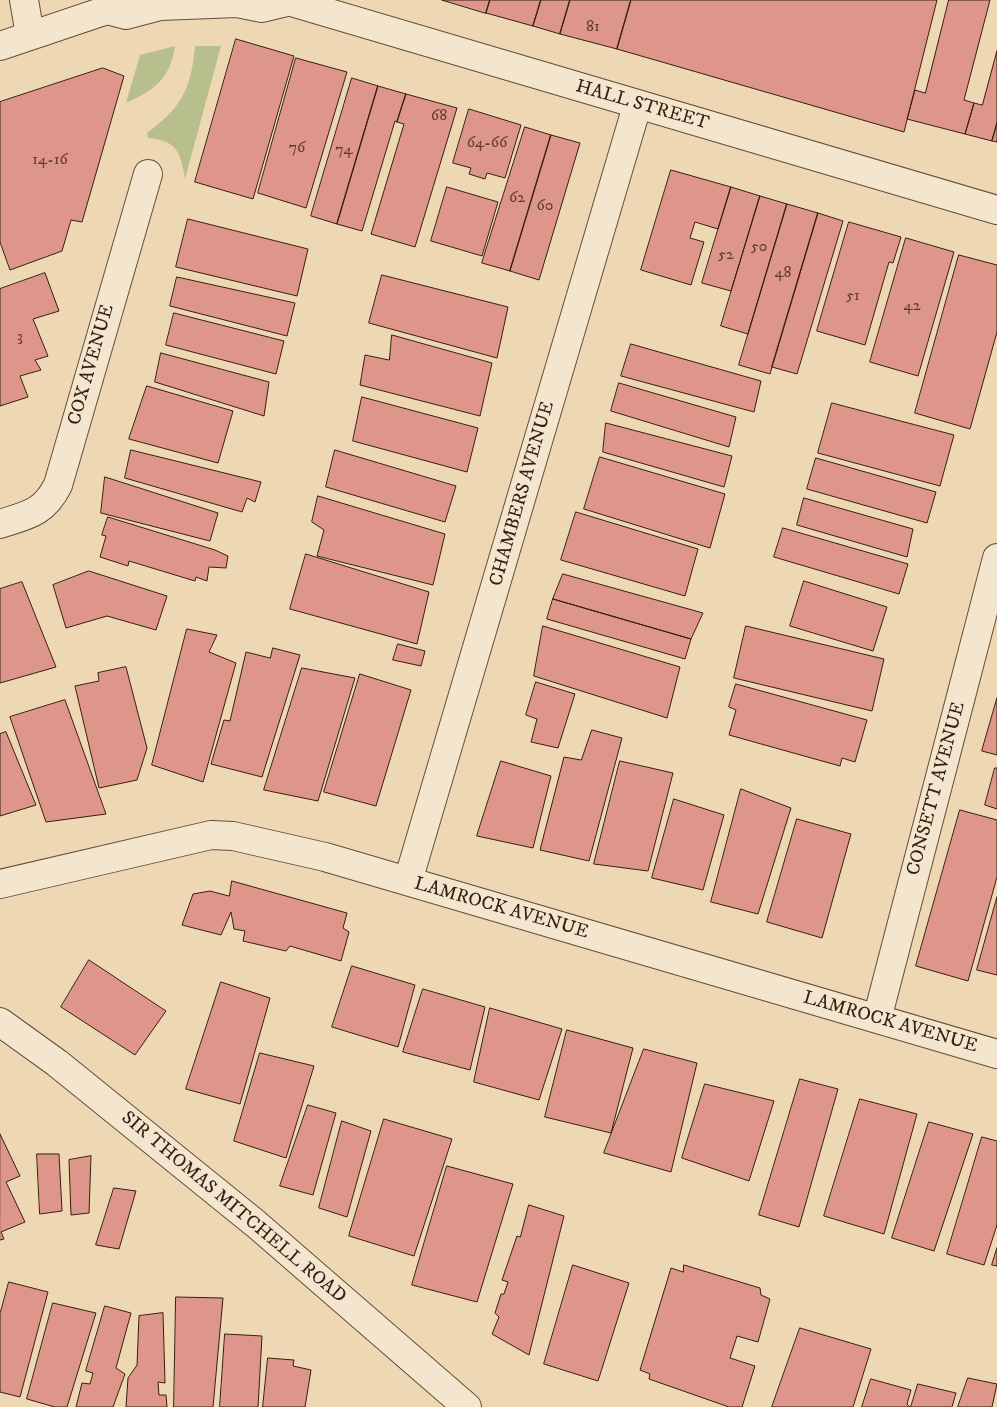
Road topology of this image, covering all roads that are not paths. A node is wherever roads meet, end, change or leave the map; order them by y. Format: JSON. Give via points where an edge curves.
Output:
{"nodes":[{"id":1,"x":24,"y":0,"type":"edge"},
{"id":2,"x":292,"y":2,"type":"edge"},
{"id":3,"x":98,"y":7,"type":"edge"},
{"id":4,"x":30,"y":35,"type":"junction"},
{"id":5,"x":0,"y":46,"type":"edge"},
{"id":6,"x":637,"y":106,"type":"junction"},
{"id":7,"x":148,"y":174,"type":"dead end"},
{"id":8,"x":997,"y":210,"type":"edge"},
{"id":9,"x":0,"y":524,"type":"edge"},
{"id":10,"x":997,"y":558,"type":"edge"},
{"id":11,"x":408,"y":881,"type":"junction"},
{"id":12,"x":0,"y":884,"type":"edge"},
{"id":13,"x":877,"y":1019,"type":"junction"},
{"id":14,"x":0,"y":1022,"type":"edge"},
{"id":15,"x":997,"y":1054,"type":"edge"},
{"id":16,"x":464,"y":1404,"type":"edge"}],
"edges":[{"from":1,"to":4,"type":"street"},
{"from":2,"to":3,"type":"street","via":[[262,8],[237,3],[160,6],[126,15]]},
{"from":2,"to":6,"type":"street","name":"HALL STREET"},
{"from":3,"to":4,"type":"street"},
{"from":4,"to":5,"type":"street"},
{"from":6,"to":8,"type":"street","name":"HALL STREET"},
{"from":6,"to":11,"type":"street","name":"CHAMBERS AVENUE"},
{"from":7,"to":9,"type":"street","name":"COX AVENUE","via":[[58,485],[38,510]]},
{"from":10,"to":13,"type":"street","name":"CONSETT AVENUE"},
{"from":11,"to":12,"type":"street","name":"LAMROCK AVENUE","via":[[325,857],[234,836],[211,835]]},
{"from":11,"to":13,"type":"street","name":"LAMROCK AVENUE"},
{"from":13,"to":15,"type":"street","name":"LAMROCK AVENUE"},
{"from":14,"to":16,"type":"street","name":"SIR THOMAS MITCHELL ROAD","via":[[57,1063],[256,1224]]}]}
